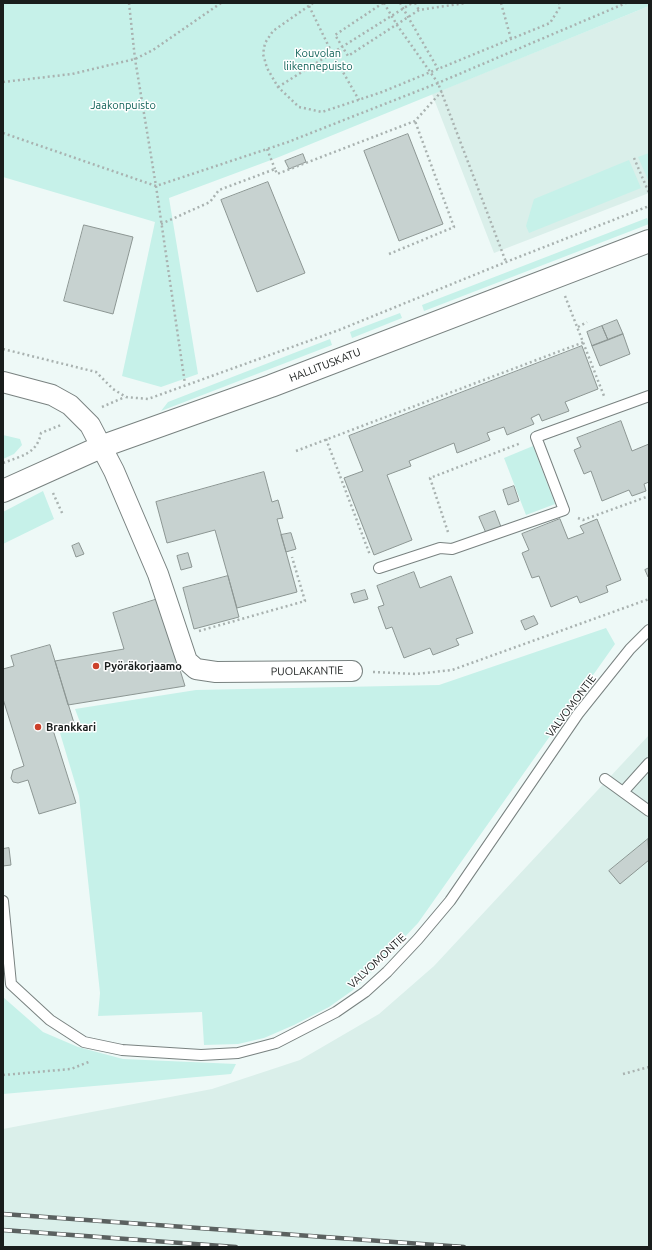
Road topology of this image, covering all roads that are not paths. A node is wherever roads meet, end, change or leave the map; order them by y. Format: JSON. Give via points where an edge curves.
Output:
{"nodes":[{"id":1,"x":649,"y":241,"type":"edge"},
{"id":2,"x":3,"y":382,"type":"edge"},
{"id":3,"x":649,"y":396,"type":"edge"},
{"id":4,"x":103,"y":446,"type":"junction"},
{"id":5,"x":3,"y":491,"type":"edge"},
{"id":6,"x":376,"y":565,"type":"road end"},
{"id":7,"x":649,"y":630,"type":"edge"},
{"id":8,"x":352,"y":671,"type":"road end"},
{"id":9,"x":649,"y":763,"type":"edge"},
{"id":10,"x":605,"y":779,"type":"dead end"},
{"id":11,"x":623,"y":792,"type":"junction"},
{"id":12,"x":649,"y":811,"type":"edge"},
{"id":13,"x":3,"y":901,"type":"edge"}],
"edges":[{"from":1,"to":4,"type":"street","name":"HALLITUSKATU","via":[[271,386]]},
{"from":2,"to":4,"type":"street","name":"PUOLAKANTIE","via":[[52,395],[70,405],[90,425]]},
{"from":3,"to":6,"type":"lane","via":[[536,438],[564,510],[452,549],[440,548]]},
{"from":4,"to":5,"type":"street","name":"HALLITUSKATU"},
{"from":4,"to":8,"type":"street","name":"PUOLAKANTIE","via":[[158,574],[187,661],[196,668],[216,672]]},
{"from":7,"to":13,"type":"lane","name":"VALVOMONTIE","via":[[578,714],[450,901],[418,939],[365,992],[336,1012],[276,1043],[238,1053],[201,1055],[122,1050],[84,1042],[50,1020],[11,984]]},
{"from":9,"to":11,"type":"lane"},
{"from":10,"to":11,"type":"lane"},
{"from":11,"to":12,"type":"lane"}]}
